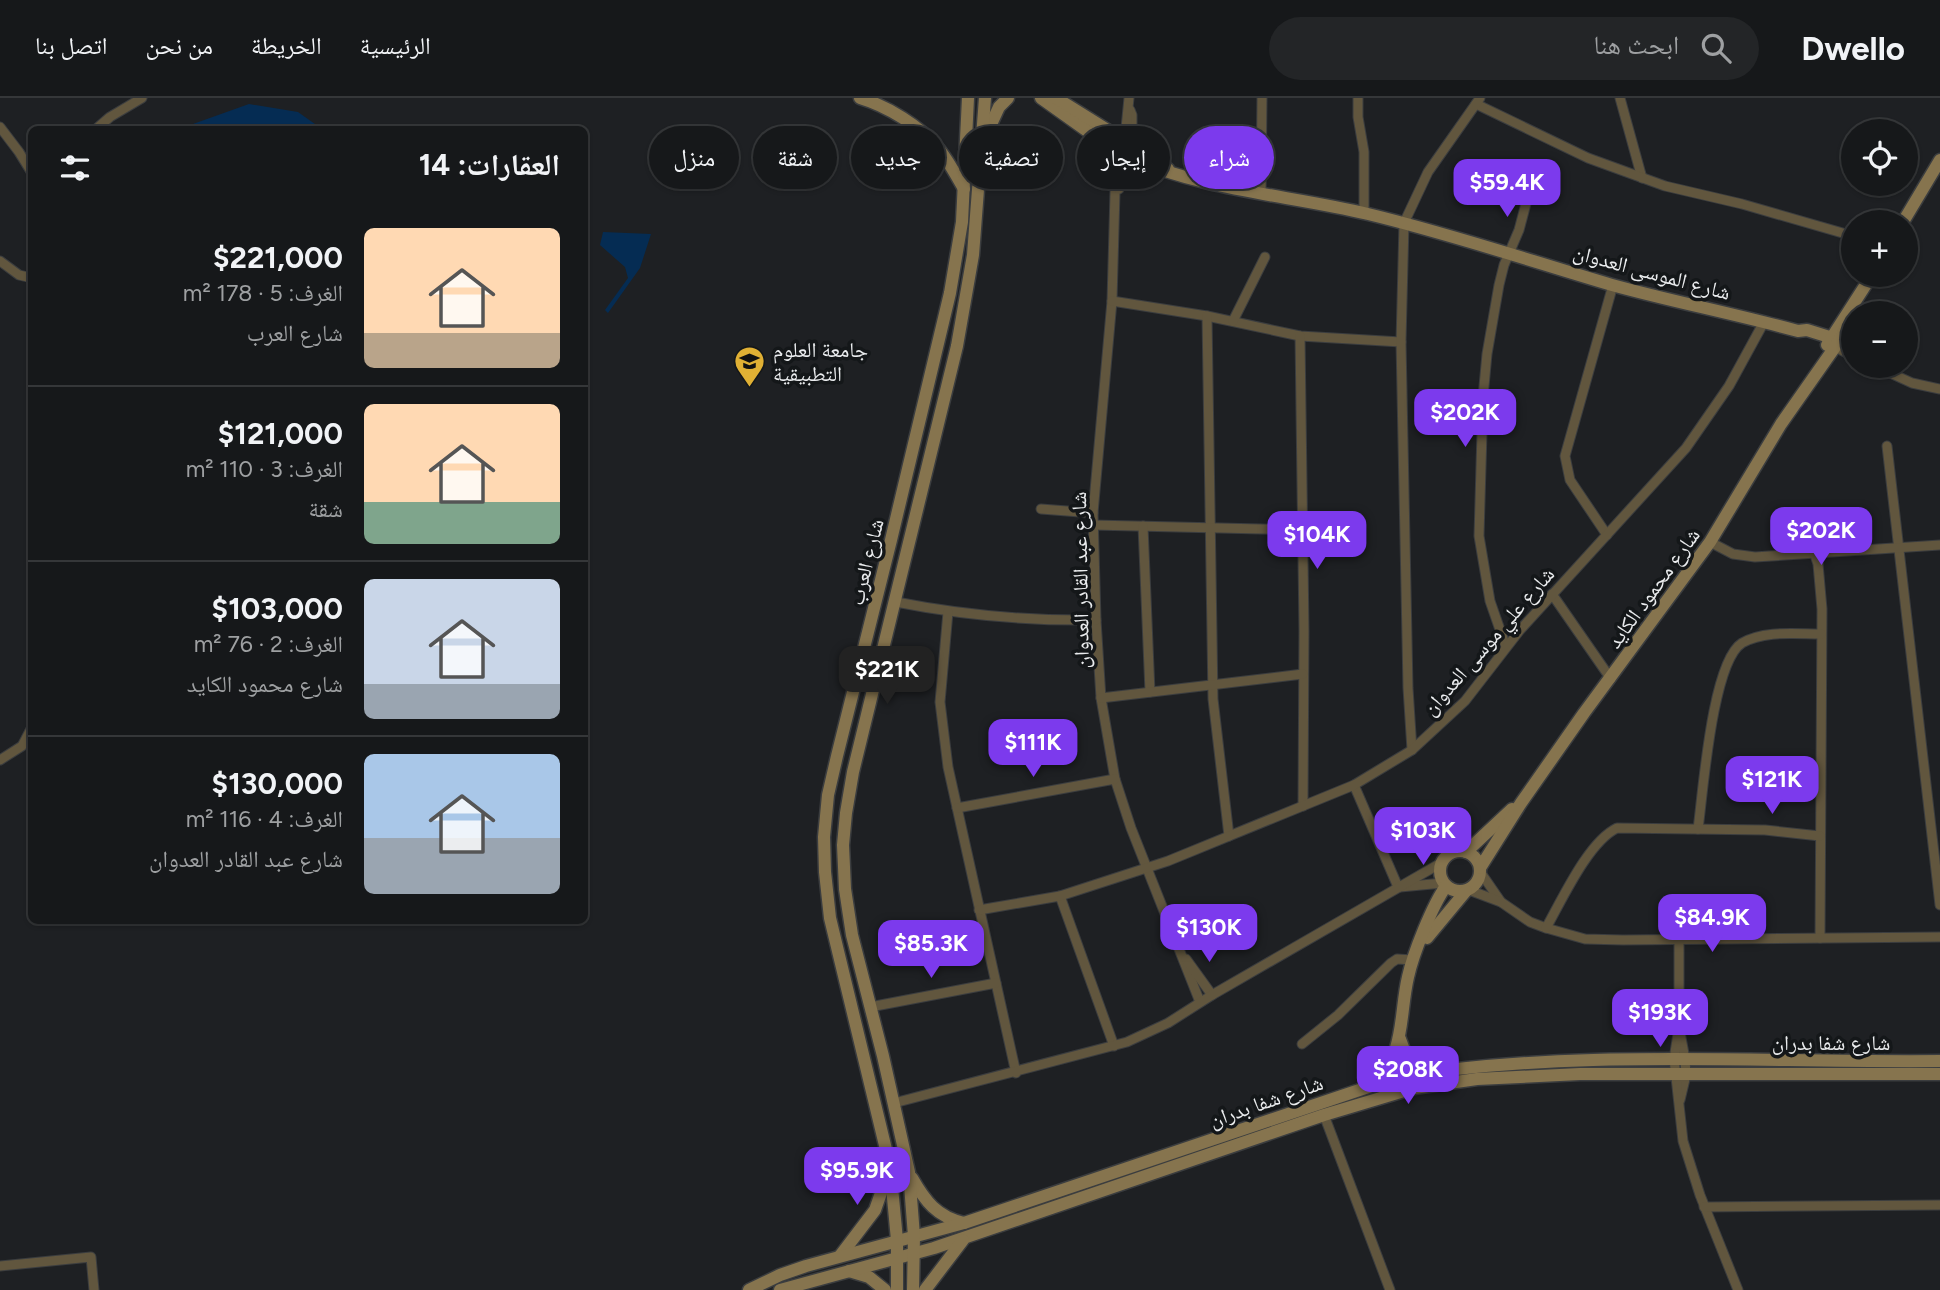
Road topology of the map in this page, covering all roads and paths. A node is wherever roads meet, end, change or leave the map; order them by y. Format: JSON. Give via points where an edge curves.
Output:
{"nodes":[{"id":1,"x":142,"y":98,"type":"edge"},
{"id":2,"x":860,"y":98,"type":"edge"},
{"id":3,"x":968,"y":98,"type":"edge"},
{"id":4,"x":985,"y":98,"type":"edge"},
{"id":5,"x":1007,"y":98,"type":"edge"},
{"id":6,"x":1041,"y":98,"type":"edge"},
{"id":7,"x":1056,"y":98,"type":"edge"},
{"id":8,"x":1129,"y":98,"type":"edge"},
{"id":9,"x":1262,"y":98,"type":"edge"},
{"id":10,"x":1358,"y":98,"type":"edge"},
{"id":11,"x":1620,"y":98,"type":"edge"},
{"id":12,"x":1478,"y":101,"type":"edge"},
{"id":13,"x":100,"y":126,"type":"edge"},
{"id":14,"x":967,"y":126,"type":"edge"},
{"id":15,"x":984,"y":126,"type":"edge"},
{"id":16,"x":991,"y":126,"type":"edge"},
{"id":17,"x":1087,"y":126,"type":"edge"},
{"id":18,"x":1094,"y":126,"type":"edge"},
{"id":19,"x":1130,"y":126,"type":"edge"},
{"id":20,"x":0,"y":127,"type":"edge"},
{"id":21,"x":1940,"y":160,"type":"edge"},
{"id":22,"x":28,"y":167,"type":"edge"},
{"id":23,"x":1170,"y":173,"type":"edge"},
{"id":24,"x":1643,"y":178,"type":"junction"},
{"id":25,"x":959,"y":181,"type":"edge"},
{"id":26,"x":964,"y":189,"type":"edge"},
{"id":27,"x":979,"y":189,"type":"edge"},
{"id":28,"x":1117,"y":189,"type":"edge"},
{"id":29,"x":1261,"y":194,"type":"junction"},
{"id":30,"x":1528,"y":196,"type":"dead end"},
{"id":31,"x":1910,"y":210,"type":"edge"},
{"id":32,"x":1364,"y":213,"type":"junction"},
{"id":33,"x":1405,"y":223,"type":"junction"},
{"id":34,"x":1841,"y":233,"type":"edge"},
{"id":35,"x":1510,"y":252,"type":"junction"},
{"id":36,"x":1265,"y":257,"type":"dead end"},
{"id":37,"x":0,"y":261,"type":"edge"},
{"id":38,"x":28,"y":277,"type":"edge"},
{"id":39,"x":1613,"y":285,"type":"junction"},
{"id":40,"x":1866,"y":287,"type":"edge"},
{"id":41,"x":1864,"y":290,"type":"junction"},
{"id":42,"x":1112,"y":301,"type":"junction"},
{"id":43,"x":1862,"y":301,"type":"edge"},
{"id":44,"x":1207,"y":316,"type":"junction"},
{"id":45,"x":1233,"y":321,"type":"junction"},
{"id":46,"x":1764,"y":322,"type":"junction"},
{"id":47,"x":1841,"y":332,"type":"edge"},
{"id":48,"x":1300,"y":335,"type":"junction"},
{"id":49,"x":1401,"y":342,"type":"junction"},
{"id":50,"x":1833,"y":342,"type":"junction"},
{"id":51,"x":1841,"y":348,"type":"edge"},
{"id":52,"x":1901,"y":378,"type":"edge"},
{"id":53,"x":1940,"y":389,"type":"edge"},
{"id":54,"x":1887,"y":446,"type":"dead end"},
{"id":55,"x":1041,"y":509,"type":"dead end"},
{"id":56,"x":1093,"y":513,"type":"junction"},
{"id":57,"x":1093,"y":525,"type":"junction"},
{"id":58,"x":1143,"y":526,"type":"junction"},
{"id":59,"x":1211,"y":528,"type":"junction"},
{"id":60,"x":1301,"y":530,"type":"junction"},
{"id":61,"x":1607,"y":535,"type":"junction"},
{"id":62,"x":1710,"y":542,"type":"junction"},
{"id":63,"x":1940,"y":545,"type":"edge"},
{"id":64,"x":1900,"y":547,"type":"junction"},
{"id":65,"x":1814,"y":552,"type":"junction"},
{"id":66,"x":1552,"y":594,"type":"junction"},
{"id":67,"x":896,"y":602,"type":"junction"},
{"id":68,"x":948,"y":612,"type":"junction"},
{"id":69,"x":1096,"y":620,"type":"junction"},
{"id":70,"x":1821,"y":634,"type":"junction"},
{"id":71,"x":1506,"y":647,"type":"junction"},
{"id":72,"x":1303,"y":674,"type":"junction"},
{"id":73,"x":1611,"y":679,"type":"junction"},
{"id":74,"x":1214,"y":685,"type":"junction"},
{"id":75,"x":1150,"y":692,"type":"junction"},
{"id":76,"x":1101,"y":698,"type":"junction"},
{"id":77,"x":28,"y":735,"type":"edge"},
{"id":78,"x":1412,"y":750,"type":"junction"},
{"id":79,"x":0,"y":760,"type":"edge"},
{"id":80,"x":1115,"y":779,"type":"junction"},
{"id":81,"x":1354,"y":785,"type":"junction"},
{"id":82,"x":1521,"y":803,"type":"junction"},
{"id":83,"x":1303,"y":806,"type":"junction"},
{"id":84,"x":957,"y":808,"type":"junction"},
{"id":85,"x":1698,"y":830,"type":"junction"},
{"id":86,"x":1229,"y":836,"type":"junction"},
{"id":87,"x":1820,"y":836,"type":"junction"},
{"id":88,"x":1466,"y":852,"type":"junction"},
{"id":89,"x":1441,"y":863,"type":"junction"},
{"id":90,"x":1147,"y":868,"type":"junction"},
{"id":91,"x":1480,"y":870,"type":"junction"},
{"id":92,"x":1444,"y":885,"type":"junction"},
{"id":93,"x":1398,"y":887,"type":"junction"},
{"id":94,"x":1467,"y":891,"type":"junction"},
{"id":95,"x":1060,"y":895,"type":"junction"},
{"id":96,"x":1500,"y":902,"type":"junction"},
{"id":97,"x":1940,"y":905,"type":"edge"},
{"id":98,"x":979,"y":910,"type":"junction"},
{"id":99,"x":1546,"y":928,"type":"junction"},
{"id":100,"x":1940,"y":937,"type":"edge"},
{"id":101,"x":1820,"y":939,"type":"junction"},
{"id":102,"x":1679,"y":940,"type":"junction"},
{"id":103,"x":1181,"y":952,"type":"junction"},
{"id":104,"x":1415,"y":955,"type":"junction"},
{"id":105,"x":996,"y":983,"type":"junction"},
{"id":106,"x":1212,"y":995,"type":"junction"},
{"id":107,"x":1200,"y":1002,"type":"junction"},
{"id":108,"x":870,"y":1007,"type":"junction"},
{"id":109,"x":1400,"y":1037,"type":"junction"},
{"id":110,"x":1302,"y":1044,"type":"dead end"},
{"id":111,"x":1115,"y":1046,"type":"junction"},
{"id":112,"x":1679,"y":1059,"type":"junction"},
{"id":113,"x":1940,"y":1061,"type":"edge"},
{"id":114,"x":1016,"y":1073,"type":"junction"},
{"id":115,"x":1422,"y":1073,"type":"junction"},
{"id":116,"x":1940,"y":1074,"type":"edge"},
{"id":117,"x":1680,"y":1075,"type":"junction"},
{"id":118,"x":1369,"y":1086,"type":"junction"},
{"id":119,"x":894,"y":1103,"type":"junction"},
{"id":120,"x":1324,"y":1115,"type":"junction"},
{"id":121,"x":890,"y":1166,"type":"junction"},
{"id":122,"x":909,"y":1172,"type":"junction"},
{"id":123,"x":1940,"y":1205,"type":"edge"},
{"id":124,"x":1704,"y":1207,"type":"junction"},
{"id":125,"x":964,"y":1223,"type":"junction"},
{"id":126,"x":914,"y":1236,"type":"junction"},
{"id":127,"x":965,"y":1238,"type":"junction"},
{"id":128,"x":897,"y":1240,"type":"junction"},
{"id":129,"x":914,"y":1255,"type":"junction"},
{"id":130,"x":840,"y":1256,"type":"junction"},
{"id":131,"x":898,"y":1259,"type":"junction"},
{"id":132,"x":0,"y":1266,"type":"edge"},
{"id":133,"x":849,"y":1271,"type":"junction"},
{"id":134,"x":94,"y":1290,"type":"edge"},
{"id":135,"x":749,"y":1290,"type":"edge"},
{"id":136,"x":780,"y":1290,"type":"edge"},
{"id":137,"x":885,"y":1290,"type":"edge"},
{"id":138,"x":897,"y":1290,"type":"edge"},
{"id":139,"x":912,"y":1290,"type":"edge"},
{"id":140,"x":925,"y":1290,"type":"edge"},
{"id":141,"x":1390,"y":1290,"type":"edge"},
{"id":142,"x":1738,"y":1290,"type":"edge"}],
"edges":[{"from":1,"to":13,"type":"street"},
{"from":2,"to":25,"type":"main road","via":[[895,113],[926,136]]},
{"from":3,"to":14,"type":"main road","name":"شارع العرب"},
{"from":4,"to":15,"type":"main road","name":"شارع العرب"},
{"from":5,"to":16,"type":"main road"},
{"from":6,"to":17,"type":"main road","name":"شارع الموسى العدوان"},
{"from":7,"to":18,"type":"main road","name":"شارع الموسى العدوان"},
{"from":8,"to":19,"type":"street","name":"شارع عبد القادر العدوان"},
{"from":9,"to":29,"type":"street"},
{"from":10,"to":32,"type":"street"},
{"from":11,"to":24,"type":"street"},
{"from":12,"to":24,"type":"street","via":[[1588,158]]},
{"from":12,"to":33,"type":"street","via":[[1428,172]]},
{"from":20,"to":22,"type":"street"},
{"from":21,"to":31,"type":"main road"},
{"from":23,"to":29,"type":"main road","name":"شارع الموسى العدوان"},
{"from":24,"to":34,"type":"street"},
{"from":26,"to":121,"type":"main road","name":"شارع العرب","via":[[950,293],[837,756],[824,837],[830,918]]},
{"from":27,"to":67,"type":"main road","name":"شارع العرب","via":[[957,346]]},
{"from":28,"to":42,"type":"street","name":"شارع عبد القادر العدوان"},
{"from":29,"to":32,"type":"main road","name":"شارع الموسى العدوان"},
{"from":30,"to":35,"type":"street"},
{"from":32,"to":33,"type":"main road","name":"شارع الموسى العدوان"},
{"from":33,"to":35,"type":"main road","name":"شارع الموسى العدوان"},
{"from":33,"to":49,"type":"street"},
{"from":35,"to":39,"type":"main road","name":"شارع الموسى العدوان"},
{"from":35,"to":71,"type":"street","via":[[1487,354],[1478,514],[1486,580]]},
{"from":36,"to":45,"type":"street"},
{"from":37,"to":38,"type":"street"},
{"from":39,"to":46,"type":"main road","name":"شارع الموسى العدوان"},
{"from":39,"to":61,"type":"street","via":[[1564,456],[1570,480]]},
{"from":40,"to":41,"type":"main road","name":"شارع محمود الكايد"},
{"from":41,"to":43,"type":"main road","name":"شارع محمود الكايد"},
{"from":41,"to":50,"type":"main road","name":"شارع محمود الكايد"},
{"from":42,"to":44,"type":"street"},
{"from":42,"to":56,"type":"street","name":"شارع عبد القادر العدوان"},
{"from":44,"to":45,"type":"street"},
{"from":44,"to":59,"type":"street"},
{"from":45,"to":48,"type":"street"},
{"from":46,"to":50,"type":"main road","name":"شارع الموسى العدوان","via":[[1807,330]]},
{"from":46,"to":61,"type":"street","name":"شارع علي موسى العدوان","via":[[1692,440]]},
{"from":47,"to":50,"type":"main road","name":"شارع محمود الكايد"},
{"from":48,"to":49,"type":"street"},
{"from":48,"to":60,"type":"street"},
{"from":49,"to":78,"type":"street"},
{"from":50,"to":51,"type":"street"},
{"from":50,"to":62,"type":"main road","name":"شارع محمود الكايد"},
{"from":52,"to":53,"type":"street"},
{"from":54,"to":64,"type":"street"},
{"from":55,"to":56,"type":"street"},
{"from":56,"to":57,"type":"street","name":"شارع عبد القادر العدوان"},
{"from":57,"to":58,"type":"street"},
{"from":57,"to":69,"type":"street","name":"شارع عبد القادر العدوان"},
{"from":58,"to":59,"type":"street"},
{"from":58,"to":75,"type":"street"},
{"from":59,"to":60,"type":"street"},
{"from":59,"to":74,"type":"street"},
{"from":60,"to":72,"type":"street"},
{"from":61,"to":66,"type":"street","name":"شارع علي موسى العدوان"},
{"from":62,"to":65,"type":"street","via":[[1743,556]]},
{"from":62,"to":73,"type":"main road","name":"شارع محمود الكايد"},
{"from":63,"to":64,"type":"street"},
{"from":64,"to":65,"type":"street"},
{"from":64,"to":97,"type":"street"},
{"from":65,"to":70,"type":"street"},
{"from":66,"to":71,"type":"street","name":"شارع علي موسى العدوان"},
{"from":66,"to":73,"type":"street"},
{"from":67,"to":68,"type":"street"},
{"from":67,"to":108,"type":"main road","name":"شارع العرب","via":[[845,813],[848,914]]},
{"from":68,"to":69,"type":"street"},
{"from":68,"to":84,"type":"street","via":[[940,702]]},
{"from":69,"to":76,"type":"street","name":"شارع عبد القادر العدوان"},
{"from":70,"to":85,"type":"street","via":[[1757,637],[1738,645],[1714,704]]},
{"from":70,"to":87,"type":"street"},
{"from":71,"to":78,"type":"street","name":"شارع علي موسى العدوان","via":[[1465,701]]},
{"from":72,"to":74,"type":"street"},
{"from":72,"to":83,"type":"street"},
{"from":73,"to":82,"type":"main road","name":"شارع محمود الكايد"},
{"from":74,"to":75,"type":"street"},
{"from":74,"to":86,"type":"street"},
{"from":75,"to":76,"type":"street"},
{"from":76,"to":80,"type":"street","name":"شارع عبد القادر العدوان"},
{"from":77,"to":79,"type":"street","via":[[22,746]]},
{"from":78,"to":81,"type":"street","name":"شارع علي موسى العدوان"},
{"from":80,"to":84,"type":"street"},
{"from":80,"to":90,"type":"street","name":"شارع عبد القادر العدوان"},
{"from":81,"to":83,"type":"street","name":"شارع علي موسى العدوان"},
{"from":81,"to":93,"type":"street"},
{"from":82,"to":88,"type":"main road","name":"شارع محمود الكايد"},
{"from":82,"to":91,"type":"main road","name":"شارع محمود الكايد"},
{"from":83,"to":86,"type":"street","name":"شارع علي موسى العدوان"},
{"from":84,"to":98,"type":"street"},
{"from":85,"to":87,"type":"street"},
{"from":85,"to":99,"type":"street","via":[[1628,826],[1610,831],[1586,860]]},
{"from":86,"to":90,"type":"street","name":"شارع علي موسى العدوان"},
{"from":87,"to":101,"type":"street"},
{"from":88,"to":89,"type":"main road","via":[[1456,851]]},
{"from":88,"to":91,"type":"main road"},
{"from":89,"to":92,"type":"main road"},
{"from":89,"to":93,"type":"street"},
{"from":90,"to":95,"type":"street","name":"شارع علي موسى العدوان"},
{"from":90,"to":103,"type":"street","name":"شارع عبد القادر العدوان"},
{"from":91,"to":94,"type":"main road","via":[[1477,883]]},
{"from":91,"to":96,"type":"street"},
{"from":92,"to":93,"type":"street"},
{"from":92,"to":94,"type":"main road","via":[[1455,892]]},
{"from":92,"to":104,"type":"main road"},
{"from":93,"to":106,"type":"street"},
{"from":94,"to":96,"type":"street"},
{"from":94,"to":104,"type":"main road"},
{"from":95,"to":98,"type":"street","name":"شارع علي موسى العدوان"},
{"from":95,"to":111,"type":"street"},
{"from":96,"to":99,"type":"street"},
{"from":98,"to":105,"type":"street"},
{"from":99,"to":102,"type":"street","via":[[1585,939]]},
{"from":100,"to":101,"type":"street"},
{"from":101,"to":102,"type":"street"},
{"from":102,"to":112,"type":"street"},
{"from":103,"to":106,"type":"street","name":"شارع عبد القادر العدوان"},
{"from":103,"to":107,"type":"street","name":"شارع عبد القادر العدوان"},
{"from":104,"to":109,"type":"main road"},
{"from":104,"to":110,"type":"street","via":[[1391,963]]},
{"from":105,"to":108,"type":"street"},
{"from":105,"to":114,"type":"street"},
{"from":106,"to":107,"type":"street"},
{"from":107,"to":111,"type":"street","via":[[1168,1023]]},
{"from":108,"to":119,"type":"main road","name":"شارع العرب"},
{"from":109,"to":115,"type":"main road","via":[[1407,1058]]},
{"from":109,"to":118,"type":"main road","via":[[1390,1065]]},
{"from":111,"to":114,"type":"street"},
{"from":112,"to":113,"type":"main road","name":"شارع شفا بدران"},
{"from":112,"to":115,"type":"main road","name":"شارع شفا بدران","via":[[1545,1060]]},
{"from":112,"to":117,"type":"street"},
{"from":114,"to":119,"type":"street"},
{"from":115,"to":118,"type":"main road","name":"شارع شفا بدران"},
{"from":116,"to":117,"type":"main road","name":"شارع شفا بدران"},
{"from":117,"to":120,"type":"main road","name":"شارع شفا بدران","via":[[1477,1079],[1402,1091]]},
{"from":117,"to":124,"type":"street","via":[[1682,1140]]},
{"from":118,"to":125,"type":"main road","name":"شارع شفا بدران"},
{"from":119,"to":122,"type":"main road","name":"شارع العرب"},
{"from":120,"to":127,"type":"main road","name":"شارع شفا بدران"},
{"from":120,"to":141,"type":"street"},
{"from":121,"to":128,"type":"main road","name":"شارع العرب"},
{"from":121,"to":130,"type":"main road","via":[[875,1210]]},
{"from":122,"to":125,"type":"main road","via":[[930,1206],[950,1220]]},
{"from":122,"to":126,"type":"main road","name":"شارع العرب"},
{"from":123,"to":124,"type":"street"},
{"from":124,"to":142,"type":"street"},
{"from":125,"to":126,"type":"main road","name":"شارع شفا بدران"},
{"from":126,"to":128,"type":"main road","name":"شارع شفا بدران"},
{"from":126,"to":129,"type":"main road","name":"شارع العرب"},
{"from":127,"to":129,"type":"main road","name":"شارع شفا بدران"},
{"from":127,"to":140,"type":"main road"},
{"from":128,"to":130,"type":"main road","name":"شارع شفا بدران"},
{"from":128,"to":131,"type":"main road","name":"شارع العرب"},
{"from":129,"to":131,"type":"main road","name":"شارع شفا بدران"},
{"from":129,"to":139,"type":"main road","name":"شارع العرب"},
{"from":130,"to":135,"type":"main road","name":"شارع شفا بدران"},
{"from":131,"to":133,"type":"main road","name":"شارع شفا بدران"},
{"from":131,"to":138,"type":"main road","name":"شارع العرب"},
{"from":132,"to":134,"type":"street","via":[[91,1258]]},
{"from":133,"to":136,"type":"main road","name":"شارع شفا بدران"},
{"from":133,"to":137,"type":"main road","via":[[869,1277]]}]}
